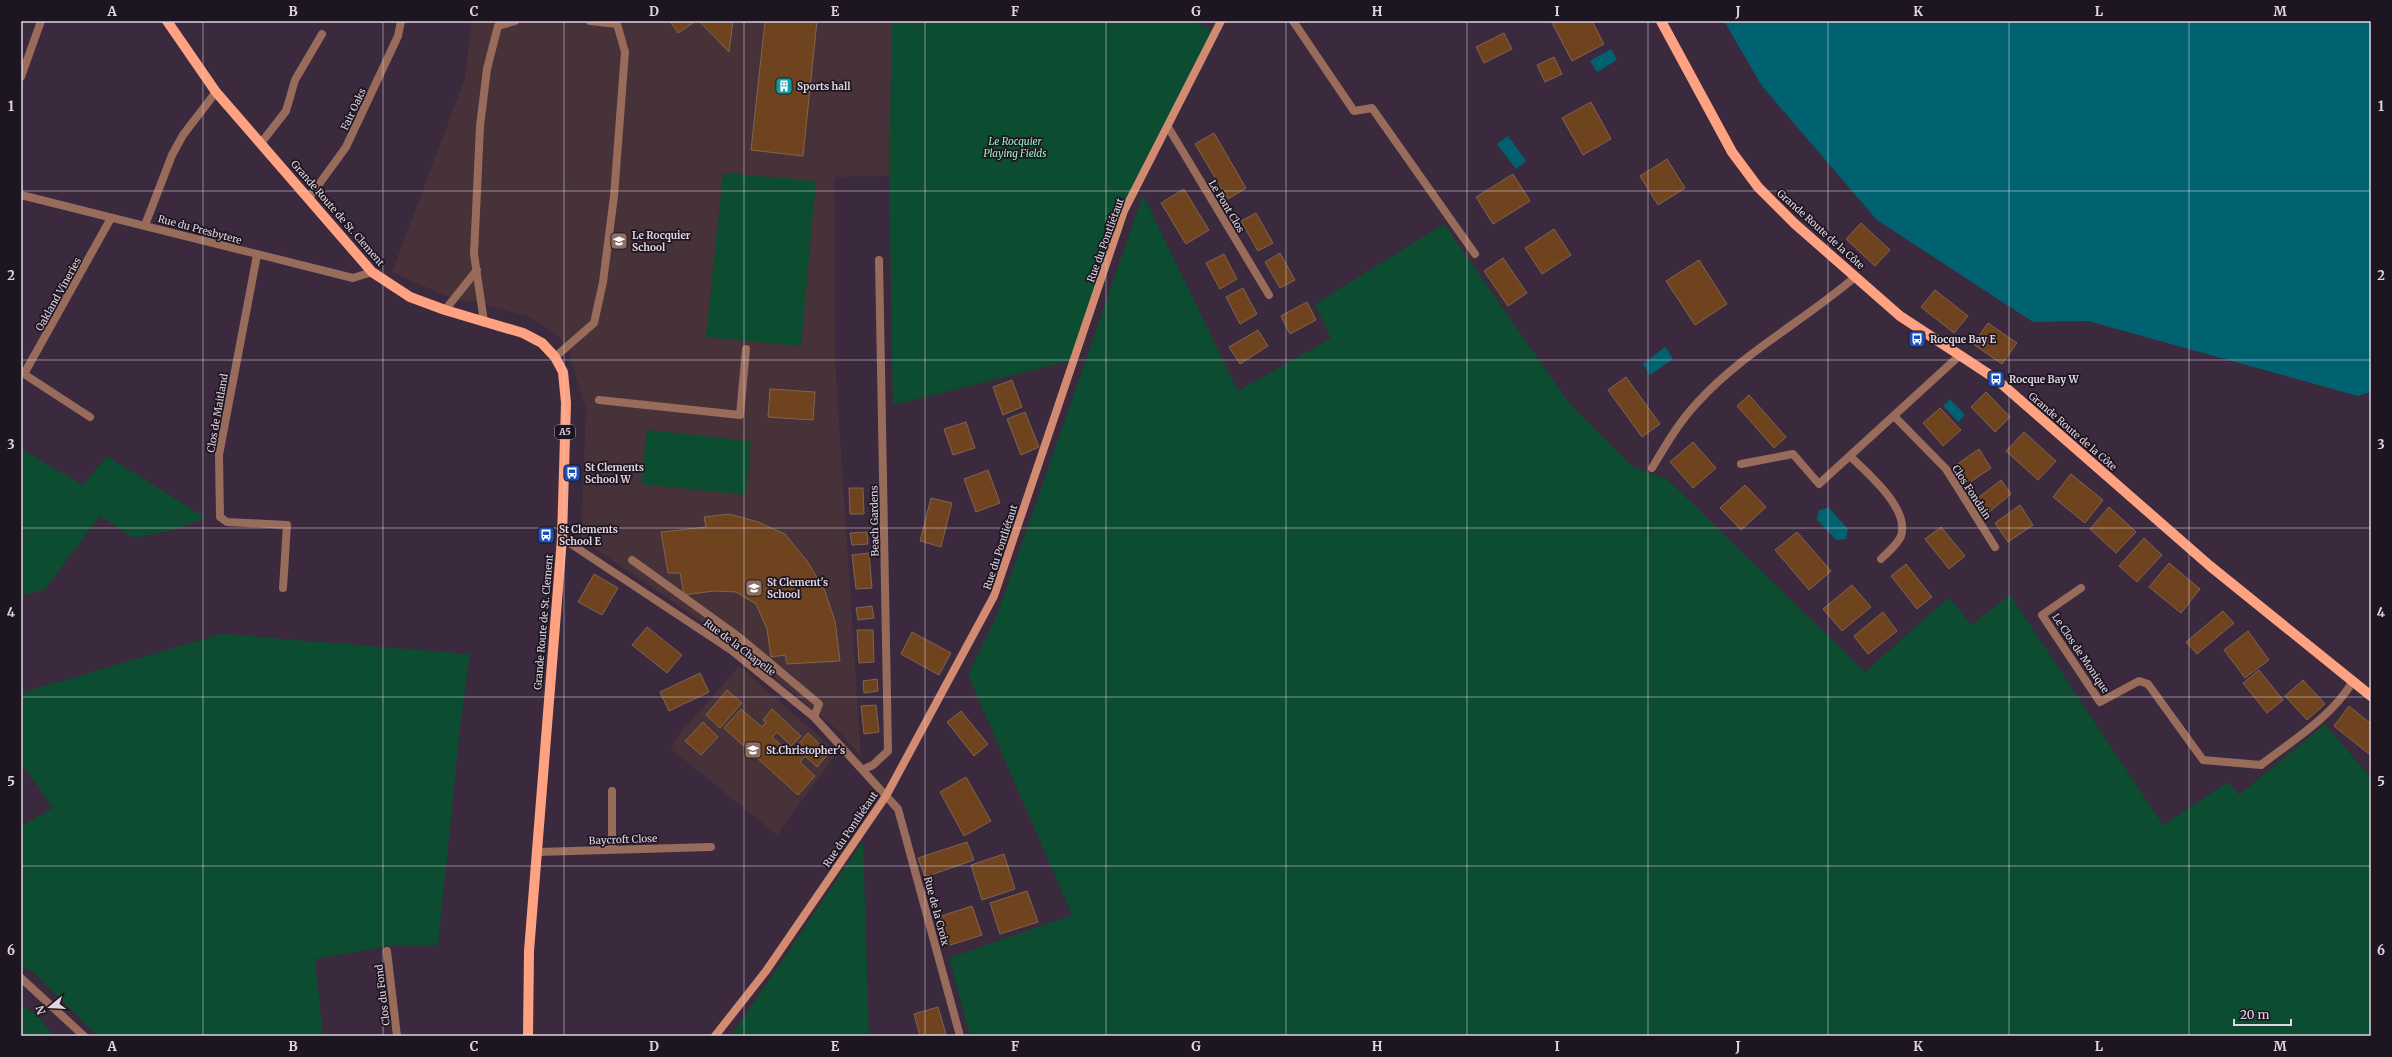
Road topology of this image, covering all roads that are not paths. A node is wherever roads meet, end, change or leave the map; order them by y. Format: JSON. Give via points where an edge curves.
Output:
{"nodes":[{"id":1,"x":42,"y":21,"type":"edge"},
{"id":2,"x":167,"y":21,"type":"edge"},
{"id":3,"x":401,"y":21,"type":"edge"},
{"id":4,"x":515,"y":21,"type":"edge"},
{"id":5,"x":590,"y":21,"type":"edge"},
{"id":6,"x":1221,"y":21,"type":"edge"},
{"id":7,"x":1293,"y":21,"type":"edge"},
{"id":8,"x":1662,"y":21,"type":"edge"},
{"id":9,"x":322,"y":34,"type":"dead end"},
{"id":10,"x":21,"y":77,"type":"edge"},
{"id":11,"x":216,"y":92,"type":"junction"},
{"id":12,"x":1168,"y":127,"type":"junction"},
{"id":13,"x":261,"y":143,"type":"junction"},
{"id":14,"x":21,"y":195,"type":"edge"},
{"id":15,"x":309,"y":198,"type":"junction"},
{"id":16,"x":111,"y":218,"type":"junction"},
{"id":17,"x":145,"y":225,"type":"junction"},
{"id":18,"x":1475,"y":254,"type":"dead end"},
{"id":19,"x":257,"y":255,"type":"junction"},
{"id":20,"x":879,"y":260,"type":"dead end"},
{"id":21,"x":477,"y":270,"type":"junction"},
{"id":22,"x":372,"y":272,"type":"junction"},
{"id":23,"x":1855,"y":277,"type":"junction"},
{"id":24,"x":1269,"y":295,"type":"dead end"},
{"id":25,"x":445,"y":310,"type":"junction"},
{"id":26,"x":484,"y":322,"type":"junction"},
{"id":27,"x":746,"y":348,"type":"dead end"},
{"id":28,"x":1959,"y":356,"type":"junction"},
{"id":29,"x":555,"y":357,"type":"junction"},
{"id":30,"x":599,"y":400,"type":"dead end"},
{"id":31,"x":1894,"y":416,"type":"junction"},
{"id":32,"x":90,"y":417,"type":"dead end"},
{"id":33,"x":1850,"y":456,"type":"junction"},
{"id":34,"x":1741,"y":464,"type":"dead end"},
{"id":35,"x":1652,"y":468,"type":"dead end"},
{"id":36,"x":562,"y":538,"type":"junction"},
{"id":37,"x":1995,"y":547,"type":"dead end"},
{"id":38,"x":632,"y":560,"type":"dead end"},
{"id":39,"x":1881,"y":560,"type":"dead end"},
{"id":40,"x":283,"y":588,"type":"dead end"},
{"id":41,"x":2081,"y":588,"type":"dead end"},
{"id":42,"x":2353,"y":681,"type":"junction"},
{"id":43,"x":2371,"y":696,"type":"edge"},
{"id":44,"x":814,"y":717,"type":"junction"},
{"id":45,"x":864,"y":769,"type":"junction"},
{"id":46,"x":612,"y":791,"type":"dead end"},
{"id":47,"x":886,"y":796,"type":"junction"},
{"id":48,"x":711,"y":847,"type":"dead end"},
{"id":49,"x":612,"y":849,"type":"junction"},
{"id":50,"x":537,"y":852,"type":"junction"},
{"id":51,"x":387,"y":951,"type":"dead end"},
{"id":52,"x":21,"y":978,"type":"edge"},
{"id":53,"x":84,"y":1036,"type":"edge"},
{"id":54,"x":397,"y":1036,"type":"edge"},
{"id":55,"x":528,"y":1036,"type":"edge"},
{"id":56,"x":715,"y":1036,"type":"edge"},
{"id":57,"x":960,"y":1036,"type":"edge"}],
"edges":[{"from":1,"to":10,"type":"street"},
{"from":2,"to":11,"type":"main road","name":"Grande Route de St. Clement","number":"A5"},
{"from":3,"to":15,"type":"street","name":"Fair Oaks","via":[[398,36],[346,147]]},
{"from":4,"to":21,"type":"street","via":[[498,26],[487,68],[480,133],[474,254]]},
{"from":5,"to":29,"type":"street","via":[[618,24],[625,52],[614,196],[603,282],[594,323]]},
{"from":6,"to":12,"type":"main road","name":"Rue du Pontliétaut"},
{"from":7,"to":18,"type":"street","via":[[1354,111],[1372,108]]},
{"from":8,"to":23,"type":"main road","name":"Grande Route de la Côte","via":[[1732,152],[1758,187]]},
{"from":9,"to":13,"type":"street","via":[[295,80],[286,111]]},
{"from":11,"to":13,"type":"main road","name":"Grande Route de St. Clement","number":"A5"},
{"from":11,"to":17,"type":"street","via":[[183,135],[172,155]]},
{"from":12,"to":24,"type":"street","name":"Le Pont Clos"},
{"from":12,"to":47,"type":"main road","name":"Rue du Pontliétaut","via":[[1124,211],[994,596]]},
{"from":13,"to":15,"type":"main road","name":"Grande Route de St. Clement","number":"A5"},
{"from":14,"to":16,"type":"street","name":"Rue du Presbytere"},
{"from":15,"to":22,"type":"main road","name":"Grande Route de St. Clement","number":"A5"},
{"from":16,"to":17,"type":"street","name":"Rue du Presbytere"},
{"from":16,"to":32,"type":"street","name":"Oakland Vineries","via":[[24,374]]},
{"from":17,"to":19,"type":"street","name":"Rue du Presbytere"},
{"from":19,"to":22,"type":"street","name":"Rue du Presbytere","via":[[353,278]]},
{"from":19,"to":40,"type":"street","name":"Clos de Maitland","via":[[219,455],[220,517],[227,522],[287,525]]},
{"from":20,"to":45,"type":"street","name":"Beach Gardens","via":[[888,751],[873,765]]},
{"from":21,"to":25,"type":"street"},
{"from":21,"to":26,"type":"street"},
{"from":22,"to":25,"type":"main road","name":"Grande Route de St. Clement","number":"A5","via":[[410,297]]},
{"from":23,"to":28,"type":"main road","name":"Grande Route de la Côte","via":[[1900,316]]},
{"from":23,"to":35,"type":"street","via":[[1749,356],[1697,402],[1673,432]]},
{"from":25,"to":26,"type":"main road","name":"Grande Route de St. Clement","number":"A5"},
{"from":26,"to":29,"type":"main road","name":"Grande Route de St. Clement","number":"A5","via":[[523,333],[542,343]]},
{"from":27,"to":30,"type":"street","via":[[740,415]]},
{"from":28,"to":31,"type":"street"},
{"from":28,"to":42,"type":"main road","name":"Grande Route de la Côte","via":[[1996,380],[2210,566]]},
{"from":29,"to":36,"type":"main road","name":"Grande Route de St. Clement","number":"A5","via":[[563,372],[566,403]]},
{"from":31,"to":33,"type":"street"},
{"from":31,"to":37,"type":"street","name":"Clos Fondain","via":[[1946,469]]},
{"from":33,"to":34,"type":"street","via":[[1819,484],[1793,454]]},
{"from":33,"to":39,"type":"street","via":[[1890,497],[1902,518],[1901,536]]},
{"from":36,"to":44,"type":"street","name":"Rue de la Chapelle","via":[[731,650]]},
{"from":36,"to":50,"type":"main road","name":"Grande Route de St. Clement","number":"A5"},
{"from":38,"to":44,"type":"street","via":[[739,638],[819,704]]},
{"from":41,"to":42,"type":"street","name":"Le Clos de Monique","via":[[2042,615],[2100,702],[2139,681],[2148,684],[2203,760],[2261,765],[2324,717]]},
{"from":42,"to":43,"type":"main road","name":"Grande Route de la Côte"},
{"from":44,"to":45,"type":"street","name":"Rue de la Chapelle"},
{"from":45,"to":47,"type":"street","name":"Rue de la Chapelle"},
{"from":46,"to":49,"type":"street"},
{"from":47,"to":56,"type":"main road","name":"Rue du Pontliétaut","via":[[766,971]]},
{"from":47,"to":57,"type":"street","name":"Rue de la Croix","via":[[898,810]]},
{"from":48,"to":49,"type":"street","name":"Baycroft Close"},
{"from":49,"to":50,"type":"street","name":"Baycroft Close"},
{"from":50,"to":55,"type":"main road","name":"Grande Route de St. Clement","number":"A5","via":[[529,951]]},
{"from":51,"to":54,"type":"street","name":"Clos du Fond"},
{"from":52,"to":53,"type":"street"}]}
